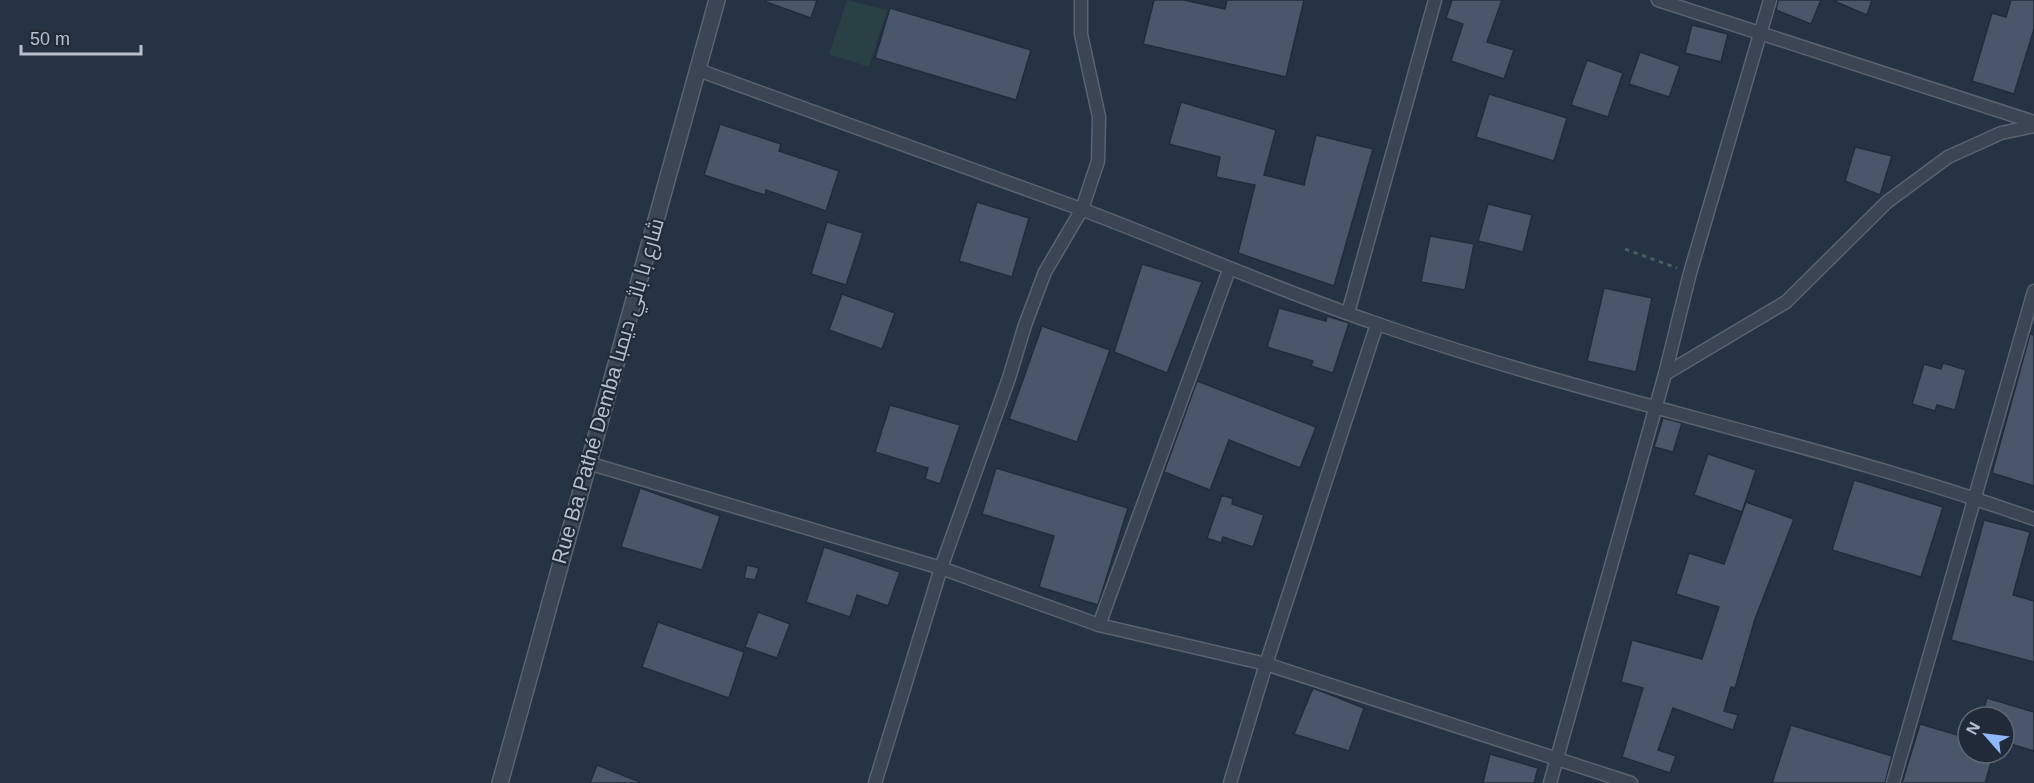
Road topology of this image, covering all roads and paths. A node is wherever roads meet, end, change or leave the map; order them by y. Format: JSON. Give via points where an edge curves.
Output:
{"nodes":[{"id":1,"x":717,"y":0,"type":"edge"},
{"id":2,"x":1081,"y":0,"type":"edge"},
{"id":3,"x":1435,"y":0,"type":"edge"},
{"id":4,"x":1658,"y":0,"type":"edge"},
{"id":5,"x":1770,"y":0,"type":"edge"},
{"id":6,"x":1761,"y":32,"type":"junction"},
{"id":7,"x":698,"y":70,"type":"junction"},
{"id":8,"x":2034,"y":124,"type":"edge"},
{"id":9,"x":1082,"y":209,"type":"junction"},
{"id":10,"x":1625,"y":249,"type":"dead end"},
{"id":11,"x":1228,"y":270,"type":"junction"},
{"id":12,"x":1690,"y":273,"type":"junction"},
{"id":13,"x":2034,"y":291,"type":"edge"},
{"id":14,"x":1348,"y":313,"type":"junction"},
{"id":15,"x":1377,"y":324,"type":"junction"},
{"id":16,"x":1665,"y":374,"type":"junction"},
{"id":17,"x":1655,"y":408,"type":"junction"},
{"id":18,"x":588,"y":463,"type":"junction"},
{"id":19,"x":1975,"y":498,"type":"junction"},
{"id":20,"x":2034,"y":519,"type":"edge"},
{"id":21,"x":941,"y":568,"type":"junction"},
{"id":22,"x":1099,"y":625,"type":"junction"},
{"id":23,"x":1266,"y":664,"type":"junction"},
{"id":24,"x":1556,"y":760,"type":"junction"},
{"id":25,"x":500,"y":783,"type":"edge"},
{"id":26,"x":875,"y":783,"type":"edge"},
{"id":27,"x":1230,"y":783,"type":"edge"},
{"id":28,"x":1550,"y":783,"type":"edge"},
{"id":29,"x":1631,"y":783,"type":"edge"},
{"id":30,"x":1893,"y":783,"type":"edge"}],
"edges":[{"from":1,"to":7,"type":"street","name":"Rue Ba Pathé Demba شارع با باثي ديمبا"},
{"from":2,"to":9,"type":"street","via":[[1081,34],[1101,136],[1098,161]]},
{"from":3,"to":14,"type":"street"},
{"from":4,"to":6,"type":"street"},
{"from":5,"to":6,"type":"street"},
{"from":6,"to":8,"type":"street"},
{"from":6,"to":12,"type":"street"},
{"from":7,"to":9,"type":"street"},
{"from":7,"to":18,"type":"street","name":"Rue Ba Pathé Demba شارع با باثي ديمبا"},
{"from":8,"to":16,"type":"street","via":[[1948,157],[1887,202],[1786,302]]},
{"from":9,"to":11,"type":"street"},
{"from":9,"to":21,"type":"street","via":[[1045,272]]},
{"from":10,"to":12,"type":"path"},
{"from":11,"to":14,"type":"street"},
{"from":11,"to":22,"type":"street"},
{"from":12,"to":16,"type":"street"},
{"from":13,"to":19,"type":"street"},
{"from":14,"to":15,"type":"street"},
{"from":15,"to":17,"type":"street"},
{"from":15,"to":23,"type":"street"},
{"from":16,"to":17,"type":"street"},
{"from":17,"to":19,"type":"street"},
{"from":17,"to":24,"type":"street"},
{"from":18,"to":21,"type":"street"},
{"from":18,"to":25,"type":"street","name":"Rue Ba Pathé Demba شارع با باثي ديمبا"},
{"from":19,"to":20,"type":"street"},
{"from":19,"to":30,"type":"street"},
{"from":21,"to":22,"type":"street"},
{"from":21,"to":26,"type":"street"},
{"from":22,"to":23,"type":"street"},
{"from":23,"to":24,"type":"street"},
{"from":23,"to":27,"type":"street"},
{"from":24,"to":28,"type":"street"},
{"from":24,"to":29,"type":"street"}]}
